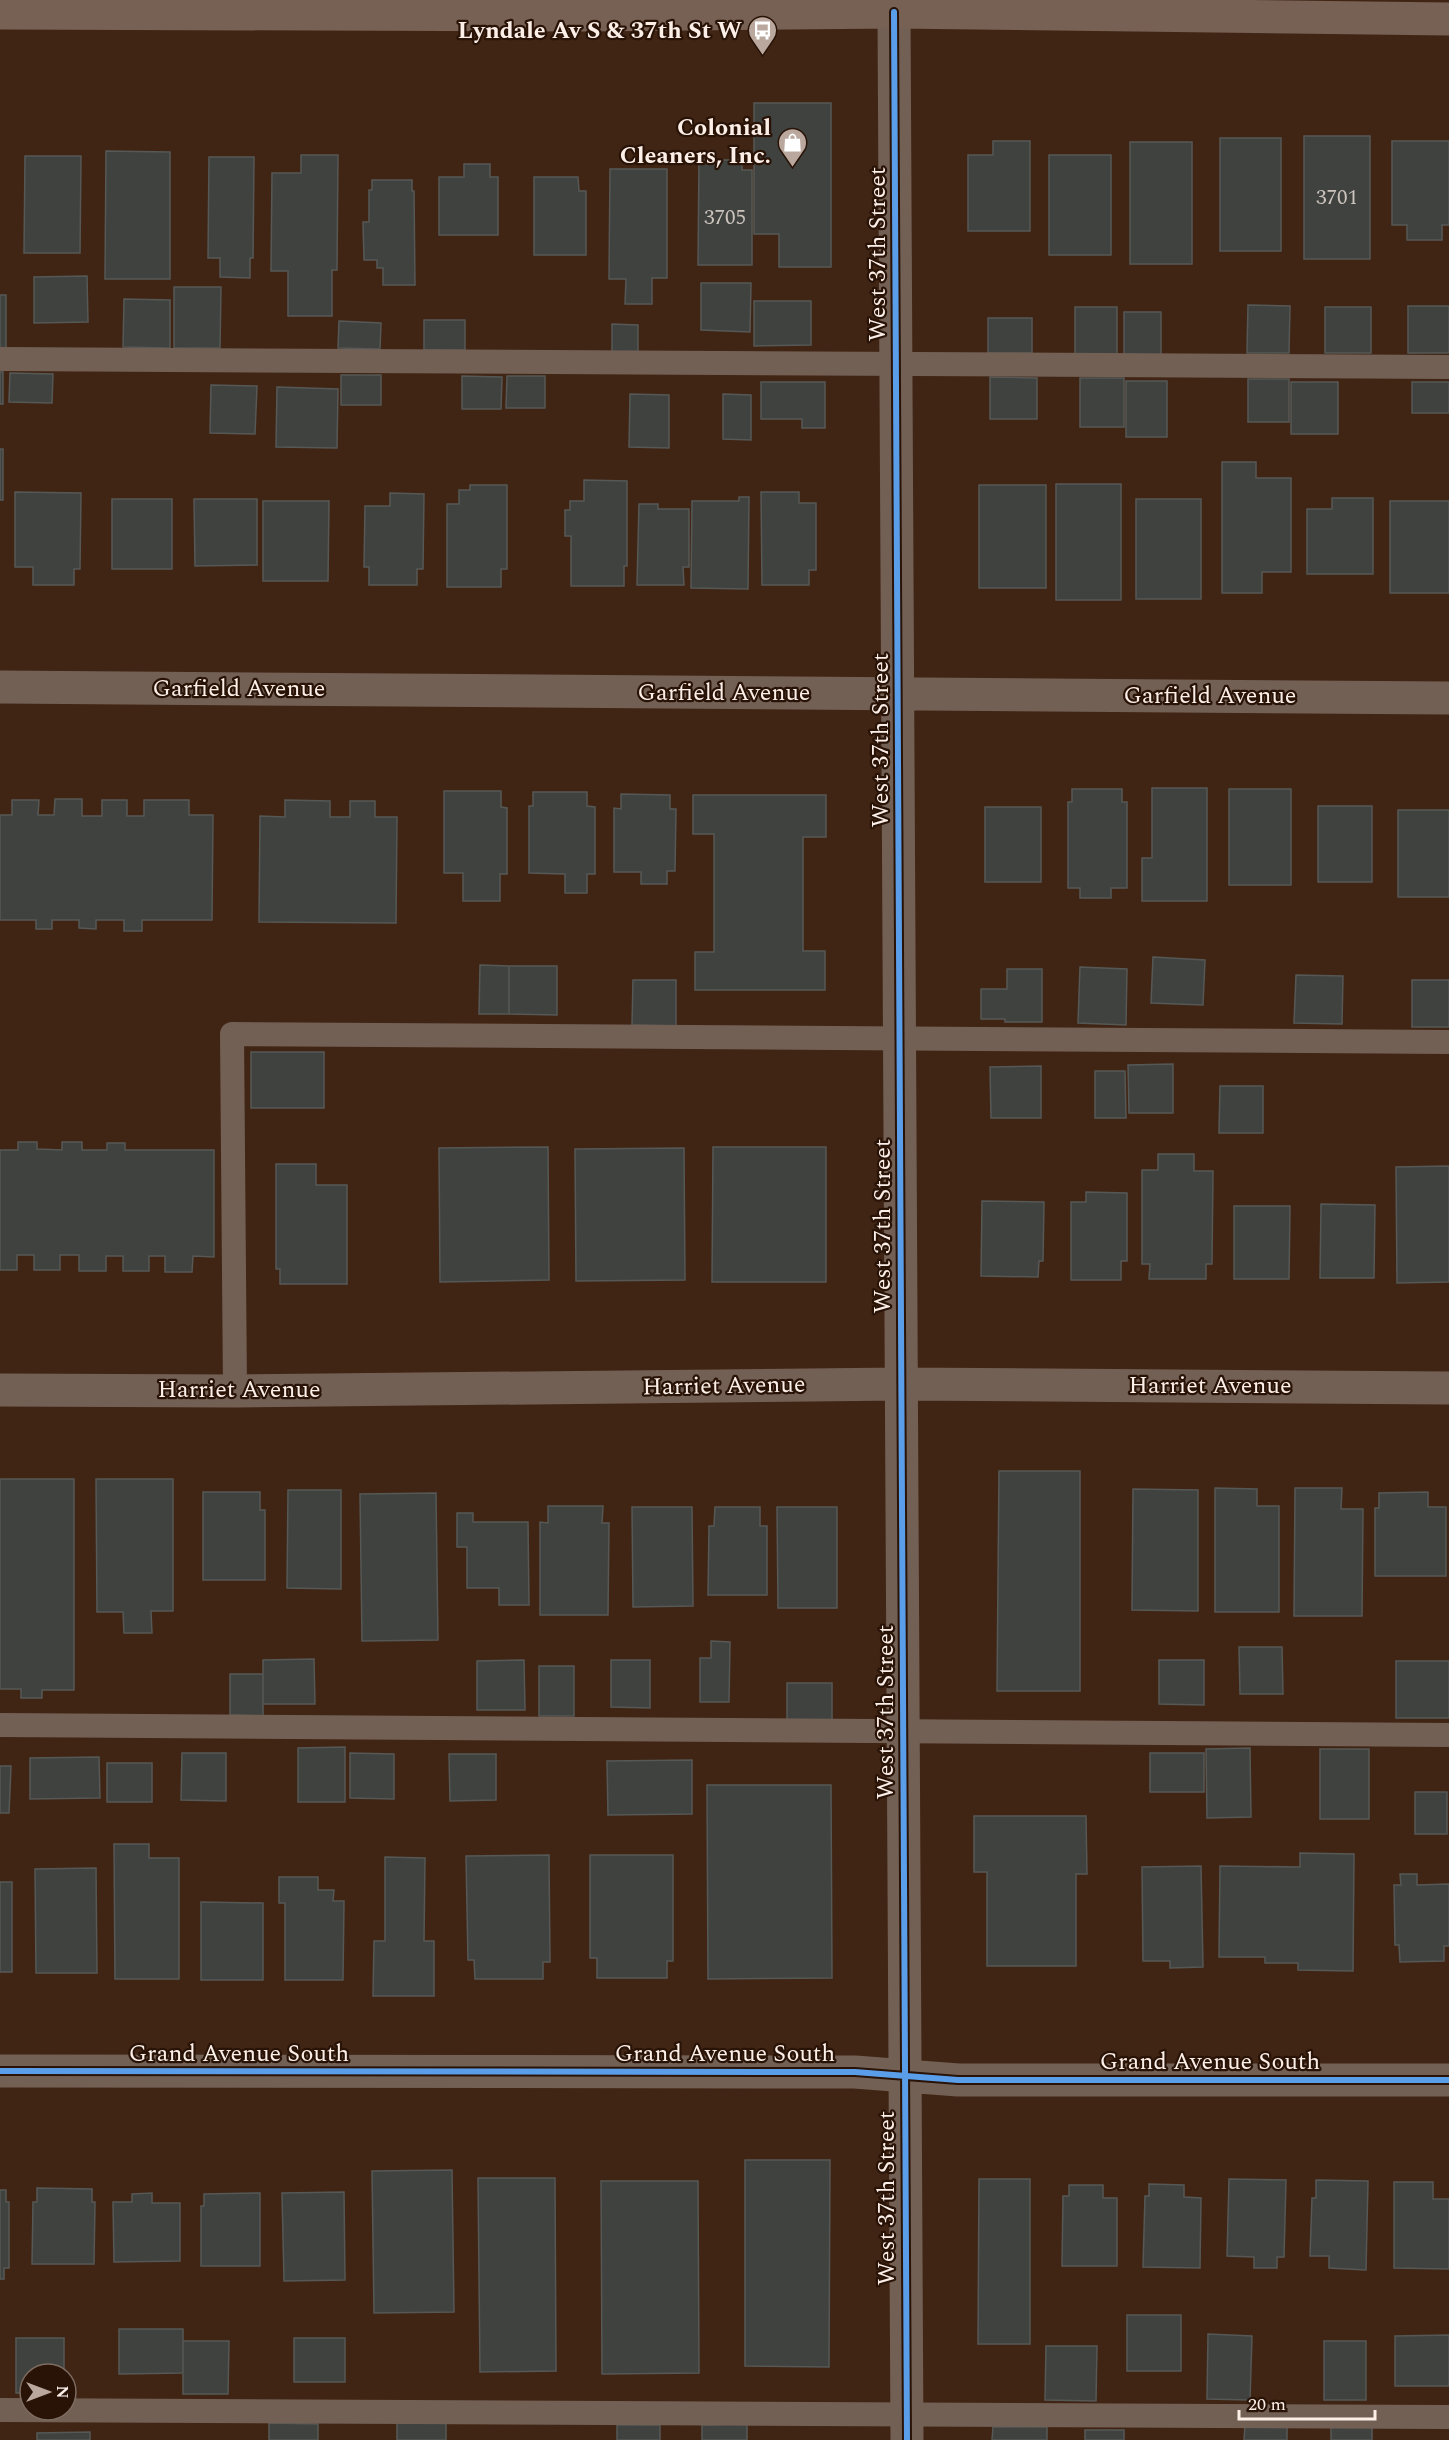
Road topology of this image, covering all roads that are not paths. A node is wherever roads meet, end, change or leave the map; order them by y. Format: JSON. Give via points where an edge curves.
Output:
{"nodes":[{"id":1,"x":894,"y":12,"type":"junction"},
{"id":2,"x":0,"y":14,"type":"edge"},
{"id":3,"x":1449,"y":19,"type":"edge"},
{"id":4,"x":0,"y":359,"type":"edge"},
{"id":5,"x":897,"y":366,"type":"junction"},
{"id":6,"x":1449,"y":368,"type":"edge"},
{"id":7,"x":0,"y":687,"type":"edge"},
{"id":8,"x":899,"y":694,"type":"junction"},
{"id":9,"x":1449,"y":698,"type":"edge"},
{"id":10,"x":900,"y":1039,"type":"junction"},
{"id":11,"x":1449,"y":1042,"type":"edge"},
{"id":12,"x":902,"y":1384,"type":"junction"},
{"id":13,"x":1449,"y":1388,"type":"edge"},
{"id":14,"x":0,"y":1390,"type":"edge"},
{"id":15,"x":235,"y":1391,"type":"junction"},
{"id":16,"x":0,"y":1725,"type":"edge"},
{"id":17,"x":904,"y":1732,"type":"junction"},
{"id":18,"x":1449,"y":1735,"type":"edge"},
{"id":19,"x":0,"y":2071,"type":"edge"},
{"id":20,"x":905,"y":2077,"type":"junction"},
{"id":21,"x":1449,"y":2080,"type":"edge"},
{"id":22,"x":0,"y":2410,"type":"edge"},
{"id":23,"x":1449,"y":2417,"type":"edge"},
{"id":24,"x":907,"y":2428,"type":"edge"}],
"edges":[{"from":1,"to":2,"type":"main road"},
{"from":1,"to":3,"type":"main road"},
{"from":1,"to":5,"type":"street","name":"West 37th Street"},
{"from":4,"to":5,"type":"lane"},
{"from":5,"to":6,"type":"lane"},
{"from":5,"to":8,"type":"street","name":"West 37th Street"},
{"from":7,"to":8,"type":"street","name":"Garfield Avenue"},
{"from":8,"to":9,"type":"street","name":"Garfield Avenue"},
{"from":8,"to":10,"type":"street","name":"West 37th Street"},
{"from":10,"to":11,"type":"lane"},
{"from":10,"to":12,"type":"street","name":"West 37th Street"},
{"from":10,"to":15,"type":"lane","via":[[232,1034]]},
{"from":12,"to":13,"type":"street","name":"Harriet Avenue"},
{"from":12,"to":15,"type":"street","name":"Harriet Avenue"},
{"from":12,"to":17,"type":"street","name":"West 37th Street"},
{"from":14,"to":15,"type":"street","name":"Harriet Avenue"},
{"from":16,"to":17,"type":"lane"},
{"from":17,"to":18,"type":"lane"},
{"from":17,"to":20,"type":"street","name":"West 37th Street"},
{"from":19,"to":20,"type":"street","name":"Grand Avenue South","via":[[855,2072]]},
{"from":20,"to":21,"type":"street","name":"Grand Avenue South"},
{"from":20,"to":24,"type":"street","name":"West 37th Street"},
{"from":22,"to":24,"type":"lane"},
{"from":23,"to":24,"type":"lane"}]}
